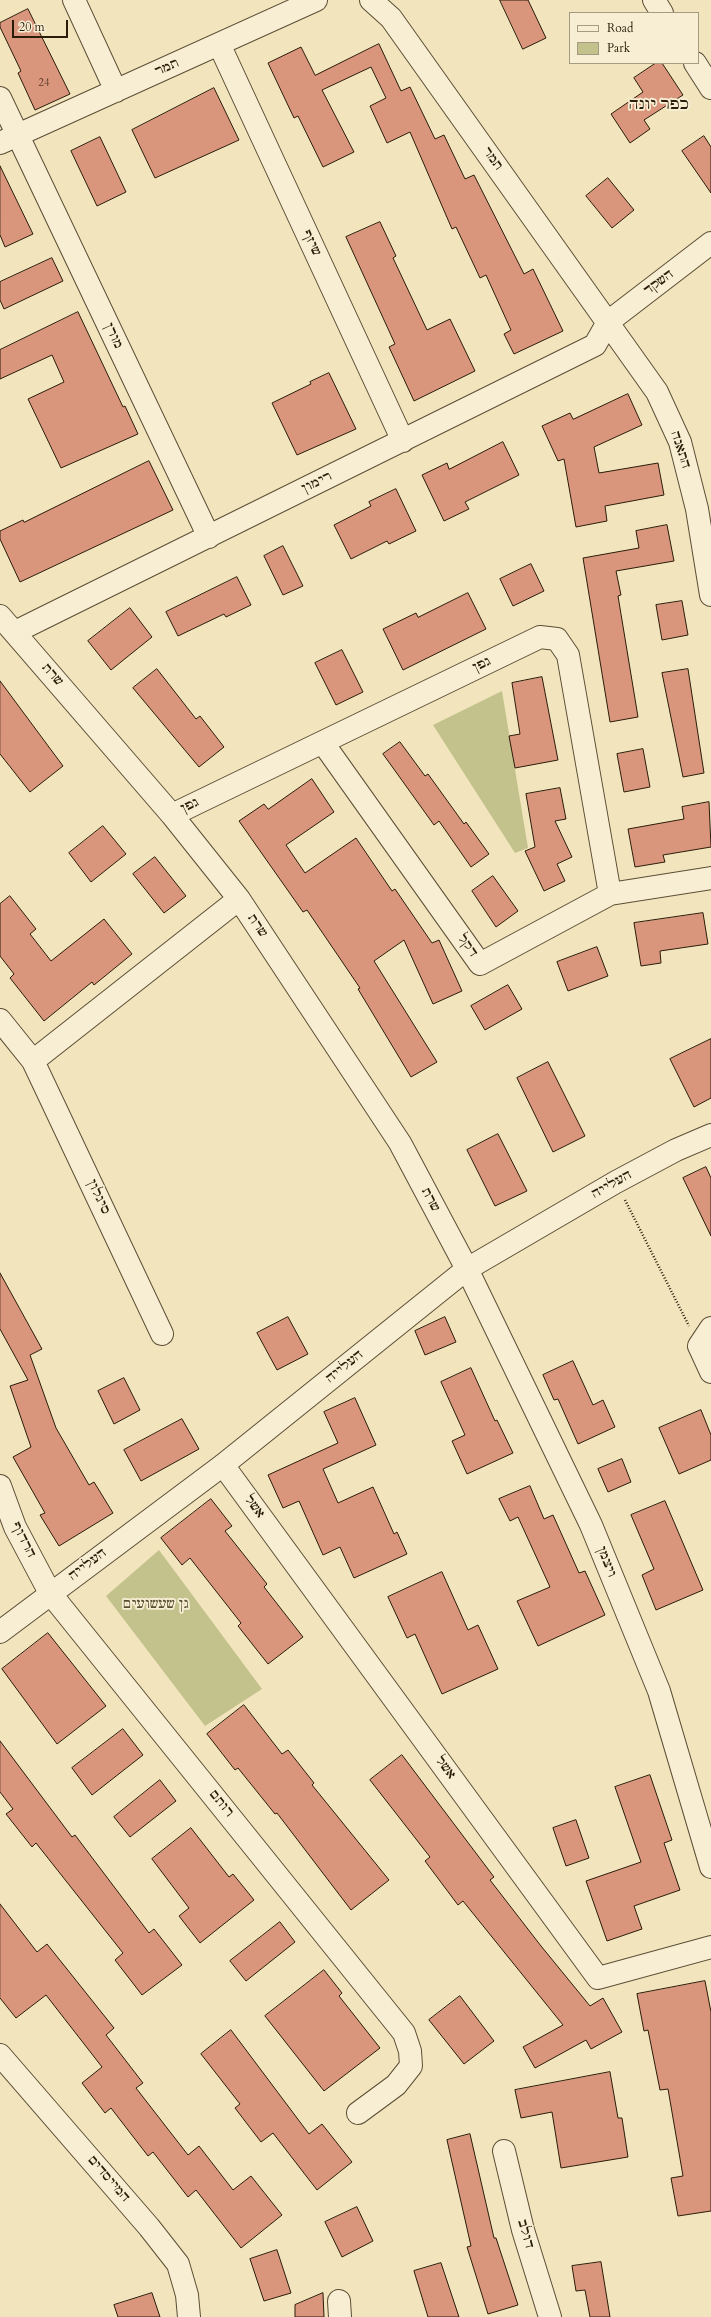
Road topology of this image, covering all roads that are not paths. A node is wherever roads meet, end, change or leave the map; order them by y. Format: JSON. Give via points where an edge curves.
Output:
{"nodes":[{"id":1,"x":74,"y":0,"type":"edge"},
{"id":2,"x":316,"y":0,"type":"edge"},
{"id":3,"x":371,"y":0,"type":"edge"},
{"id":4,"x":654,"y":0,"type":"edge"},
{"id":5,"x":661,"y":12,"type":"edge"},
{"id":6,"x":219,"y":44,"type":"junction"},
{"id":7,"x":696,"y":64,"type":"edge"},
{"id":8,"x":711,"y":88,"type":"edge"},
{"id":9,"x":116,"y":91,"type":"junction"},
{"id":10,"x":0,"y":98,"type":"edge"},
{"id":11,"x":9,"y":139,"type":"edge"},
{"id":12,"x":711,"y":243,"type":"edge"},
{"id":13,"x":608,"y":322,"type":"junction"},
{"id":14,"x":403,"y":441,"type":"junction"},
{"id":15,"x":208,"y":537,"type":"junction"},
{"id":16,"x":711,"y":595,"type":"edge"},
{"id":17,"x":0,"y":616,"type":"edge"},
{"id":18,"x":15,"y":632,"type":"junction"},
{"id":19,"x":323,"y":743,"type":"junction"},
{"id":20,"x":172,"y":815,"type":"junction"},
{"id":21,"x":711,"y":878,"type":"edge"},
{"id":22,"x":610,"y":894,"type":"junction"},
{"id":23,"x":239,"y":899,"type":"junction"},
{"id":24,"x":0,"y":1020,"type":"edge"},
{"id":25,"x":33,"y":1061,"type":"junction"},
{"id":26,"x":711,"y":1135,"type":"edge"},
{"id":27,"x":467,"y":1269,"type":"junction"},
{"id":28,"x":711,"y":1328,"type":"edge"},
{"id":29,"x":162,"y":1334,"type":"dead end"},
{"id":30,"x":711,"y":1372,"type":"edge"},
{"id":31,"x":223,"y":1465,"type":"junction"},
{"id":32,"x":0,"y":1486,"type":"edge"},
{"id":33,"x":50,"y":1593,"type":"junction"},
{"id":34,"x":0,"y":1632,"type":"edge"},
{"id":35,"x":711,"y":1865,"type":"edge"},
{"id":36,"x":711,"y":1947,"type":"edge"},
{"id":37,"x":0,"y":2055,"type":"edge"},
{"id":38,"x":358,"y":2113,"type":"dead end"},
{"id":39,"x":504,"y":2151,"type":"dead end"},
{"id":40,"x":189,"y":2317,"type":"edge"},
{"id":41,"x":550,"y":2317,"type":"edge"}],
"edges":[{"from":1,"to":9,"type":"street"},
{"from":2,"to":6,"type":"street","name":"תמר"},
{"from":3,"to":13,"type":"street","name":"תמר","via":[[391,18]]},
{"from":4,"to":5,"type":"street"},
{"from":6,"to":9,"type":"street","name":"תמר"},
{"from":6,"to":14,"type":"street","name":"שיזף"},
{"from":7,"to":8,"type":"street"},
{"from":9,"to":11,"type":"street","name":"תמר"},
{"from":10,"to":11,"type":"street","name":"מורן"},
{"from":11,"to":15,"type":"street","name":"מורן"},
{"from":12,"to":13,"type":"street","name":"השקד"},
{"from":13,"to":14,"type":"street","name":"רימון","via":[[594,345]]},
{"from":13,"to":16,"type":"street","name":"התאנה","via":[[657,392],[680,442],[697,509]]},
{"from":14,"to":15,"type":"street","name":"רימון"},
{"from":15,"to":18,"type":"street","name":"רימון"},
{"from":17,"to":18,"type":"street","name":"שרת"},
{"from":18,"to":20,"type":"street","name":"שרת"},
{"from":19,"to":20,"type":"street","name":"גפן"},
{"from":19,"to":22,"type":"street","name":"דקל","via":[[480,964]]},
{"from":19,"to":22,"type":"street","name":"גפן","via":[[540,637],[557,638],[568,655]]},
{"from":20,"to":23,"type":"street","name":"שרת"},
{"from":21,"to":22,"type":"street","name":"דקל"},
{"from":23,"to":25,"type":"street"},
{"from":23,"to":27,"type":"street","name":"שרת","via":[[400,1143]]},
{"from":24,"to":25,"type":"street","name":"סיגלון"},
{"from":25,"to":29,"type":"street","name":"סיגלון"},
{"from":26,"to":27,"type":"street","name":"העלייה","via":[[676,1150],[616,1182]]},
{"from":27,"to":31,"type":"street","name":"העלייה"},
{"from":27,"to":35,"type":"street","name":"ויצמן","via":[[591,1525],[659,1691]]},
{"from":28,"to":30,"type":"street","via":[[699,1346]]},
{"from":31,"to":33,"type":"street","name":"העלייה"},
{"from":31,"to":36,"type":"street","name":"אשל","via":[[598,1978]]},
{"from":32,"to":33,"type":"street","name":"הרדוף","via":[[15,1528]]},
{"from":33,"to":34,"type":"street","name":"העלייה"},
{"from":33,"to":38,"type":"street","name":"רותם","via":[[404,2034],[410,2051],[411,2066],[396,2085]]},
{"from":37,"to":40,"type":"street","name":"המייסדים","via":[[178,2264],[187,2295]]},
{"from":39,"to":41,"type":"street","name":"דולב","via":[[523,2230]]}]}
